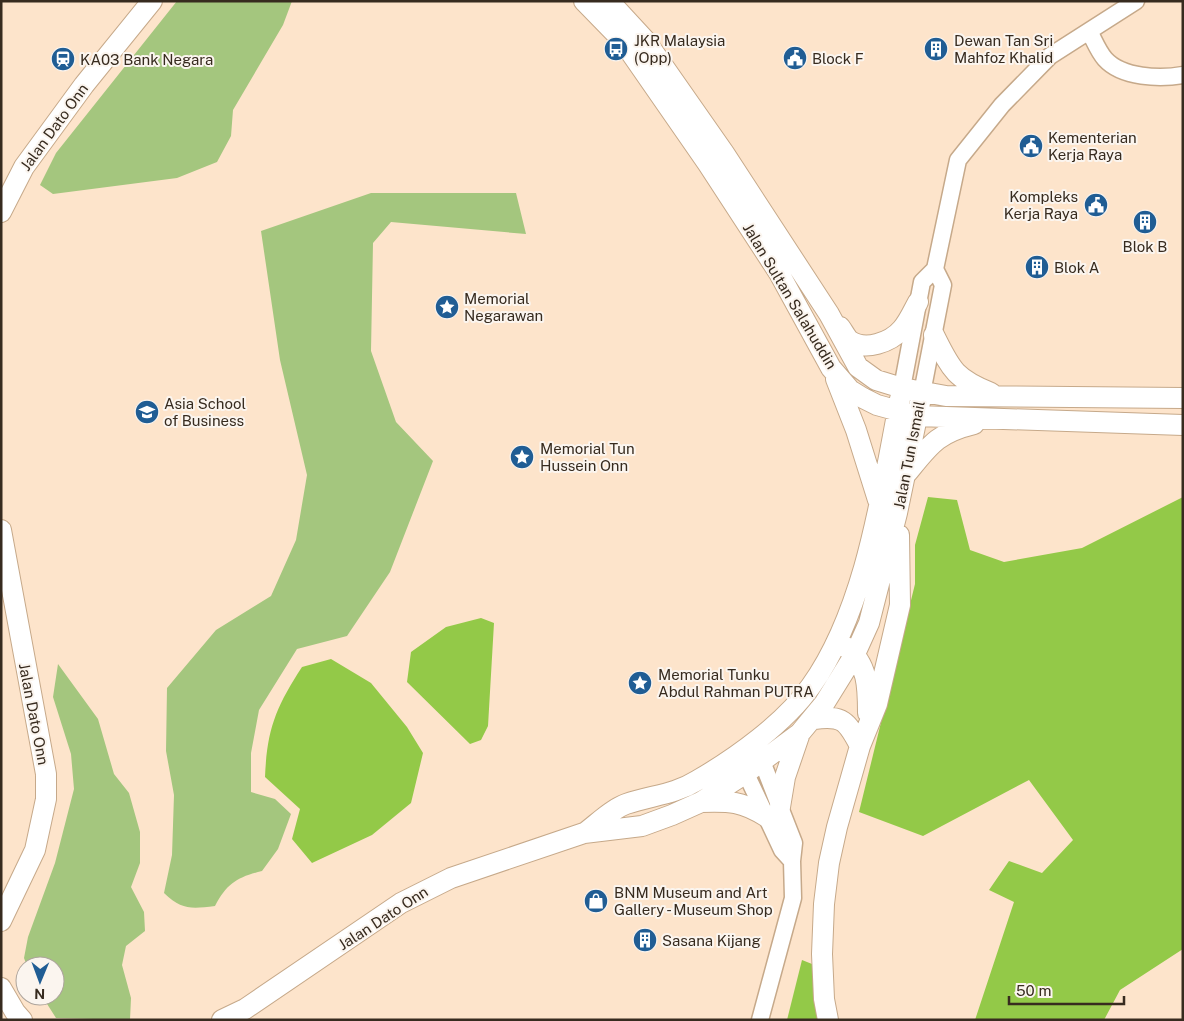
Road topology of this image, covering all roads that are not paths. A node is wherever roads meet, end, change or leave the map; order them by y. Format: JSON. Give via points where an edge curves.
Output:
{"nodes":[{"id":1,"x":152,"y":1,"type":"edge"},
{"id":2,"x":584,"y":1,"type":"edge"},
{"id":3,"x":609,"y":1,"type":"edge"},
{"id":4,"x":1136,"y":1,"type":"edge"},
{"id":5,"x":1090,"y":32,"type":"junction"},
{"id":6,"x":1183,"y":76,"type":"edge"},
{"id":7,"x":1,"y":212,"type":"edge"},
{"id":8,"x":935,"y":269,"type":"junction"},
{"id":9,"x":918,"y":302,"type":"junction"},
{"id":10,"x":829,"y":314,"type":"junction"},
{"id":11,"x":934,"y":335,"type":"junction"},
{"id":12,"x":831,"y":368,"type":"junction"},
{"id":13,"x":902,"y":388,"type":"junction"},
{"id":14,"x":922,"y":393,"type":"junction"},
{"id":15,"x":1003,"y":398,"type":"junction"},
{"id":16,"x":1183,"y":398,"type":"edge"},
{"id":17,"x":897,"y":411,"type":"junction"},
{"id":18,"x":917,"y":416,"type":"junction"},
{"id":19,"x":988,"y":420,"type":"junction"},
{"id":20,"x":1183,"y":426,"type":"edge"},
{"id":21,"x":905,"y":474,"type":"junction"},
{"id":22,"x":879,"y":505,"type":"junction"},
{"id":23,"x":897,"y":513,"type":"junction"},
{"id":24,"x":1,"y":530,"type":"edge"},
{"id":25,"x":839,"y":635,"type":"junction"},
{"id":26,"x":858,"y":647,"type":"junction"},
{"id":27,"x":885,"y":671,"type":"junction"},
{"id":28,"x":807,"y":726,"type":"junction"},
{"id":29,"x":867,"y":726,"type":"junction"},
{"id":30,"x":754,"y":742,"type":"junction"},
{"id":31,"x":860,"y":746,"type":"junction"},
{"id":32,"x":736,"y":754,"type":"junction"},
{"id":33,"x":762,"y":761,"type":"junction"},
{"id":34,"x":746,"y":773,"type":"junction"},
{"id":35,"x":701,"y":802,"type":"junction"},
{"id":36,"x":773,"y":812,"type":"junction"},
{"id":37,"x":584,"y":833,"type":"junction"},
{"id":38,"x":1,"y":921,"type":"edge"},
{"id":39,"x":1,"y":988,"type":"edge"},
{"id":40,"x":22,"y":1020,"type":"edge"},
{"id":41,"x":222,"y":1020,"type":"edge"},
{"id":42,"x":760,"y":1020,"type":"edge"},
{"id":43,"x":828,"y":1020,"type":"edge"}],
"edges":[{"from":1,"to":7,"type":"street","name":"Jalan Dato Onn","via":[[84,85],[24,167]]},
{"from":2,"to":12,"type":"street","name":"Jalan Sultan Salahuddin","via":[[622,40],[708,164],[779,273]]},
{"from":3,"to":10,"type":"street","name":"Jalan Sultan Salahuddin","via":[[645,40],[724,153]]},
{"from":4,"to":5,"type":"street","name":"Jalan Tun Ismail"},
{"from":5,"to":6,"type":"street","via":[[1104,58],[1113,66],[1135,74],[1170,78]]},
{"from":5,"to":8,"type":"street","name":"Jalan Tun Ismail","via":[[1050,56],[1002,105],[958,160]]},
{"from":8,"to":9,"type":"street","name":"Jalan Tun Ismail","via":[[922,282]]},
{"from":8,"to":11,"type":"street","name":"Jalan Tun Ismail","via":[[943,285]]},
{"from":9,"to":10,"type":"street","via":[[903,329],[892,339],[878,344],[864,345],[850,340]]},
{"from":9,"to":13,"type":"street","name":"Jalan Tun Ismail"},
{"from":10,"to":13,"type":"street","name":"Jalan Sultan Salahuddin","via":[[858,367],[876,380]]},
{"from":11,"to":14,"type":"street","name":"Jalan Tun Ismail"},
{"from":11,"to":15,"type":"street","via":[[960,378]]},
{"from":12,"to":17,"type":"street","name":"Jalan Sultan Salahuddin","via":[[856,394]]},
{"from":12,"to":22,"type":"street","via":[[856,430]]},
{"from":13,"to":14,"type":"street","name":"Jalan Sultan Salahuddin"},
{"from":13,"to":17,"type":"street","name":"Jalan Tun Ismail"},
{"from":14,"to":15,"type":"street","name":"Jalan Sultan Salahuddin"},
{"from":14,"to":18,"type":"street","name":"Jalan Tun Ismail"},
{"from":15,"to":16,"type":"street","name":"Jalan Sultan Salahuddin"},
{"from":17,"to":18,"type":"street","name":"Jalan Sultan Salahuddin"},
{"from":17,"to":22,"type":"street","name":"Jalan Tun Ismail"},
{"from":18,"to":19,"type":"street","name":"Jalan Sultan Salahuddin"},
{"from":18,"to":21,"type":"street","name":"Jalan Tun Ismail"},
{"from":19,"to":20,"type":"street","name":"Jalan Sultan Salahuddin"},
{"from":19,"to":21,"type":"street","via":[[953,429],[937,438]]},
{"from":21,"to":23,"type":"street","name":"Jalan Tun Ismail"},
{"from":22,"to":25,"type":"street","name":"Jalan Tun Ismail","via":[[852,610]]},
{"from":23,"to":26,"type":"street","name":"Jalan Tun Ismail","via":[[878,597]]},
{"from":23,"to":27,"type":"street","via":[[900,605]]},
{"from":24,"to":38,"type":"street","name":"Jalan Dato Onn","via":[[46,774],[46,799],[35,850]]},
{"from":25,"to":26,"type":"street"},
{"from":25,"to":30,"type":"street","name":"Jalan Tun Ismail","via":[[811,686],[792,709]]},
{"from":26,"to":27,"type":"street","via":[[874,648]]},
{"from":26,"to":28,"type":"street","name":"Jalan Tun Ismail"},
{"from":26,"to":29,"type":"street","via":[[867,681]]},
{"from":27,"to":29,"type":"street","via":[[877,704]]},
{"from":28,"to":31,"type":"street","via":[[835,717],[851,728]]},
{"from":28,"to":33,"type":"street","name":"Jalan Tun Ismail"},
{"from":28,"to":36,"type":"street"},
{"from":29,"to":31,"type":"street"},
{"from":30,"to":32,"type":"street","name":"Jalan Tun Ismail"},
{"from":30,"to":33,"type":"street"},
{"from":31,"to":43,"type":"street","via":[[837,827],[824,904],[822,954]]},
{"from":32,"to":34,"type":"street"},
{"from":32,"to":37,"type":"street","name":"Jalan Dato Onn","via":[[674,793],[624,804]]},
{"from":33,"to":34,"type":"street","name":"Jalan Tun Ismail"},
{"from":33,"to":36,"type":"street"},
{"from":34,"to":35,"type":"street","name":"Jalan Dato Onn"},
{"from":34,"to":36,"type":"street"},
{"from":35,"to":36,"type":"street","via":[[737,802]]},
{"from":35,"to":37,"type":"street","name":"Jalan Dato Onn","via":[[642,826]]},
{"from":36,"to":42,"type":"street","via":[[794,843],[794,898]]},
{"from":37,"to":41,"type":"street","name":"Jalan Dato Onn","via":[[429,888],[245,1009]]},
{"from":39,"to":40,"type":"street"}]}
